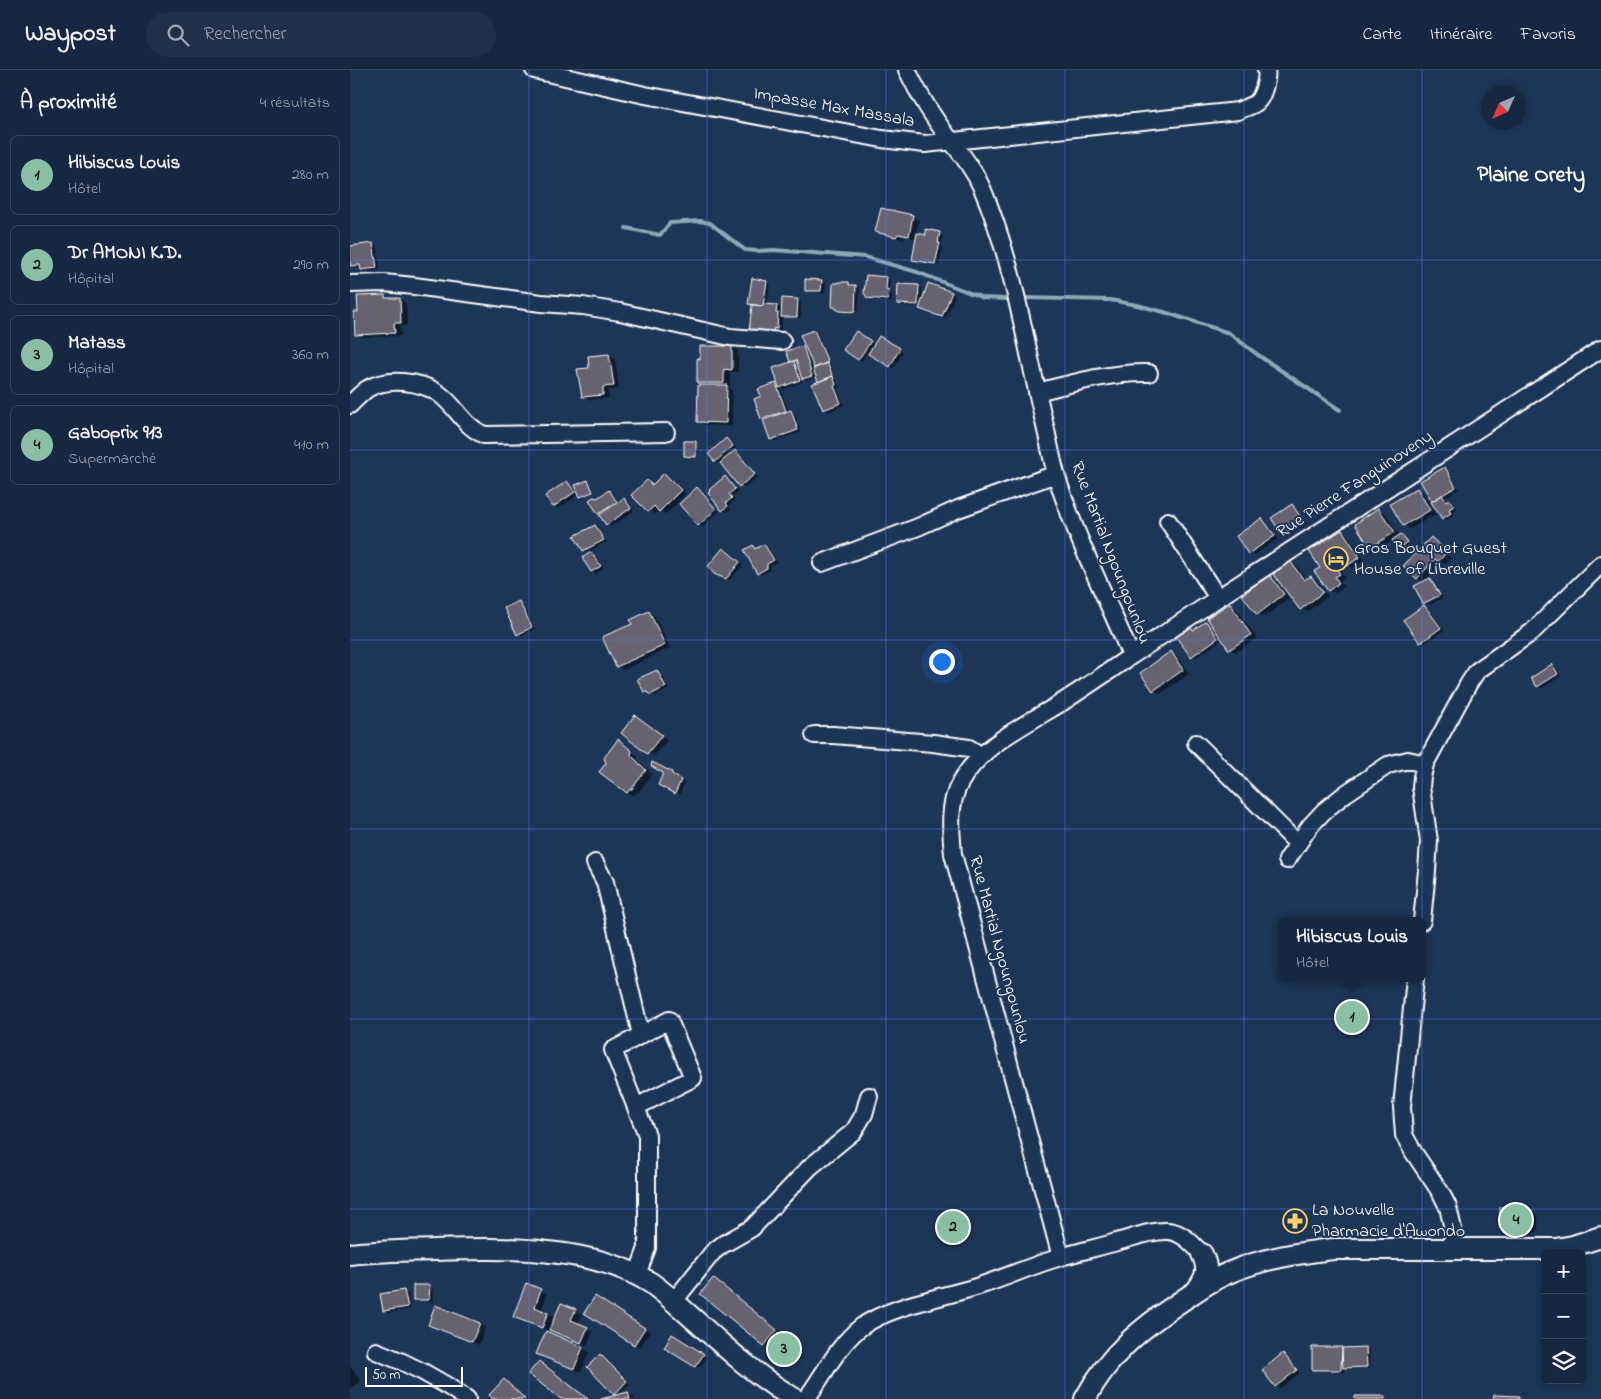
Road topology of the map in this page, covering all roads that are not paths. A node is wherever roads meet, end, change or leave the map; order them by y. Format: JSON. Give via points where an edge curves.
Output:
{"nodes":[{"id":1,"x":534,"y":70,"type":"edge"},
{"id":2,"x":907,"y":70,"type":"edge"},
{"id":3,"x":1266,"y":70,"type":"edge"},
{"id":4,"x":951,"y":140,"type":"junction"},
{"id":5,"x":350,"y":284,"type":"edge"},
{"id":6,"x":782,"y":341,"type":"dead end"},
{"id":7,"x":1601,"y":349,"type":"edge"},
{"id":8,"x":1148,"y":373,"type":"dead end"},
{"id":9,"x":1037,"y":392,"type":"junction"},
{"id":10,"x":350,"y":405,"type":"edge"},
{"id":11,"x":666,"y":432,"type":"dead end"},
{"id":12,"x":1056,"y":474,"type":"junction"},
{"id":13,"x":1168,"y":521,"type":"dead end"},
{"id":14,"x":822,"y":563,"type":"dead end"},
{"id":15,"x":1601,"y":564,"type":"edge"},
{"id":16,"x":1218,"y":598,"type":"junction"},
{"id":17,"x":1131,"y":656,"type":"junction"},
{"id":18,"x":814,"y":735,"type":"dead end"},
{"id":19,"x":1196,"y":743,"type":"dead end"},
{"id":20,"x":980,"y":755,"type":"junction"},
{"id":21,"x":1425,"y":764,"type":"junction"},
{"id":22,"x":1298,"y":843,"type":"junction"},
{"id":23,"x":1287,"y":860,"type":"dead end"},
{"id":24,"x":594,"y":863,"type":"dead end"},
{"id":25,"x":1422,"y":917,"type":"edge"},
{"id":26,"x":1415,"y":982,"type":"edge"},
{"id":27,"x":641,"y":1036,"type":"junction"},
{"id":28,"x":869,"y":1096,"type":"dead end"},
{"id":29,"x":636,"y":1108,"type":"junction"},
{"id":30,"x":1601,"y":1237,"type":"edge"},
{"id":31,"x":1453,"y":1249,"type":"junction"},
{"id":32,"x":350,"y":1254,"type":"edge"},
{"id":33,"x":1202,"y":1254,"type":"junction"},
{"id":34,"x":1061,"y":1257,"type":"junction"},
{"id":35,"x":1233,"y":1271,"type":"junction"},
{"id":36,"x":637,"y":1275,"type":"junction"},
{"id":37,"x":1198,"y":1290,"type":"junction"},
{"id":38,"x":674,"y":1301,"type":"junction"},
{"id":39,"x":376,"y":1351,"type":"dead end"},
{"id":40,"x":467,"y":1399,"type":"edge"},
{"id":41,"x":795,"y":1399,"type":"edge"},
{"id":42,"x":806,"y":1399,"type":"edge"},
{"id":43,"x":1085,"y":1399,"type":"edge"}],
"edges":[{"from":1,"to":4,"type":"street","name":"Impasse Max Massala","via":[[645,95],[882,139],[925,144]]},
{"from":2,"to":4,"type":"street","name":"Rue Martial Ngoungounlou"},
{"from":3,"to":4,"type":"street","name":"Impasse Max Massala","via":[[1264,88],[1257,102],[1238,111]]},
{"from":4,"to":9,"type":"street","name":"Rue Martial Ngoungounlou","via":[[967,160],[981,187],[1004,250]]},
{"from":5,"to":6,"type":"street","via":[[414,286],[583,306],[730,337]]},
{"from":7,"to":16,"type":"street","name":"Rue Pierre Fanguinoveny"},
{"from":8,"to":9,"type":"street","via":[[1104,377]]},
{"from":9,"to":12,"type":"street","name":"Rue Martial Ngoungounlou"},
{"from":10,"to":11,"type":"street","via":[[369,388],[404,382],[438,393],[469,426],[484,435]]},
{"from":12,"to":14,"type":"street"},
{"from":12,"to":17,"type":"street","name":"Rue Martial Ngoungounlou"},
{"from":13,"to":16,"type":"street"},
{"from":15,"to":21,"type":"street","via":[[1532,632],[1478,671]]},
{"from":16,"to":17,"type":"street","name":"Rue Pierre Fanguinoveny"},
{"from":17,"to":20,"type":"street","name":"Rue Martial Ngoungounlou"},
{"from":18,"to":20,"type":"street","via":[[933,743],[969,748]]},
{"from":19,"to":22,"type":"street"},
{"from":20,"to":34,"type":"street","name":"Rue Martial Ngoungounlou","via":[[959,784],[954,801],[950,824],[952,854]]},
{"from":21,"to":22,"type":"street","via":[[1408,760],[1388,765],[1324,811]]},
{"from":21,"to":25,"type":"street","via":[[1421,787],[1429,841]]},
{"from":22,"to":23,"type":"street"},
{"from":24,"to":27,"type":"street","via":[[606,882]]},
{"from":26,"to":31,"type":"street","via":[[1402,1107],[1404,1135],[1448,1207]]},
{"from":27,"to":29,"type":"street","via":[[613,1050]]},
{"from":27,"to":29,"type":"street","via":[[669,1020],[693,1078]]},
{"from":28,"to":38,"type":"street","via":[[854,1131],[804,1173],[752,1228],[713,1252]]},
{"from":29,"to":36,"type":"street","via":[[647,1136],[647,1248]]},
{"from":30,"to":31,"type":"main road","via":[[1555,1248]]},
{"from":31,"to":35,"type":"main road","via":[[1302,1252]]},
{"from":32,"to":36,"type":"main road","via":[[453,1249],[552,1252],[600,1261]]},
{"from":33,"to":34,"type":"street","via":[[1183,1236],[1169,1231]]},
{"from":33,"to":35,"type":"main road","via":[[1218,1267]]},
{"from":33,"to":37,"type":"main road","via":[[1207,1271]]},
{"from":34,"to":42,"type":"street","via":[[875,1318],[850,1337]]},
{"from":35,"to":37,"type":"main road"},
{"from":36,"to":38,"type":"main road"},
{"from":37,"to":43,"type":"main road","via":[[1126,1343],[1100,1374]]},
{"from":38,"to":41,"type":"main road","via":[[751,1369]]},
{"from":39,"to":40,"type":"street","via":[[400,1360]]}]}
